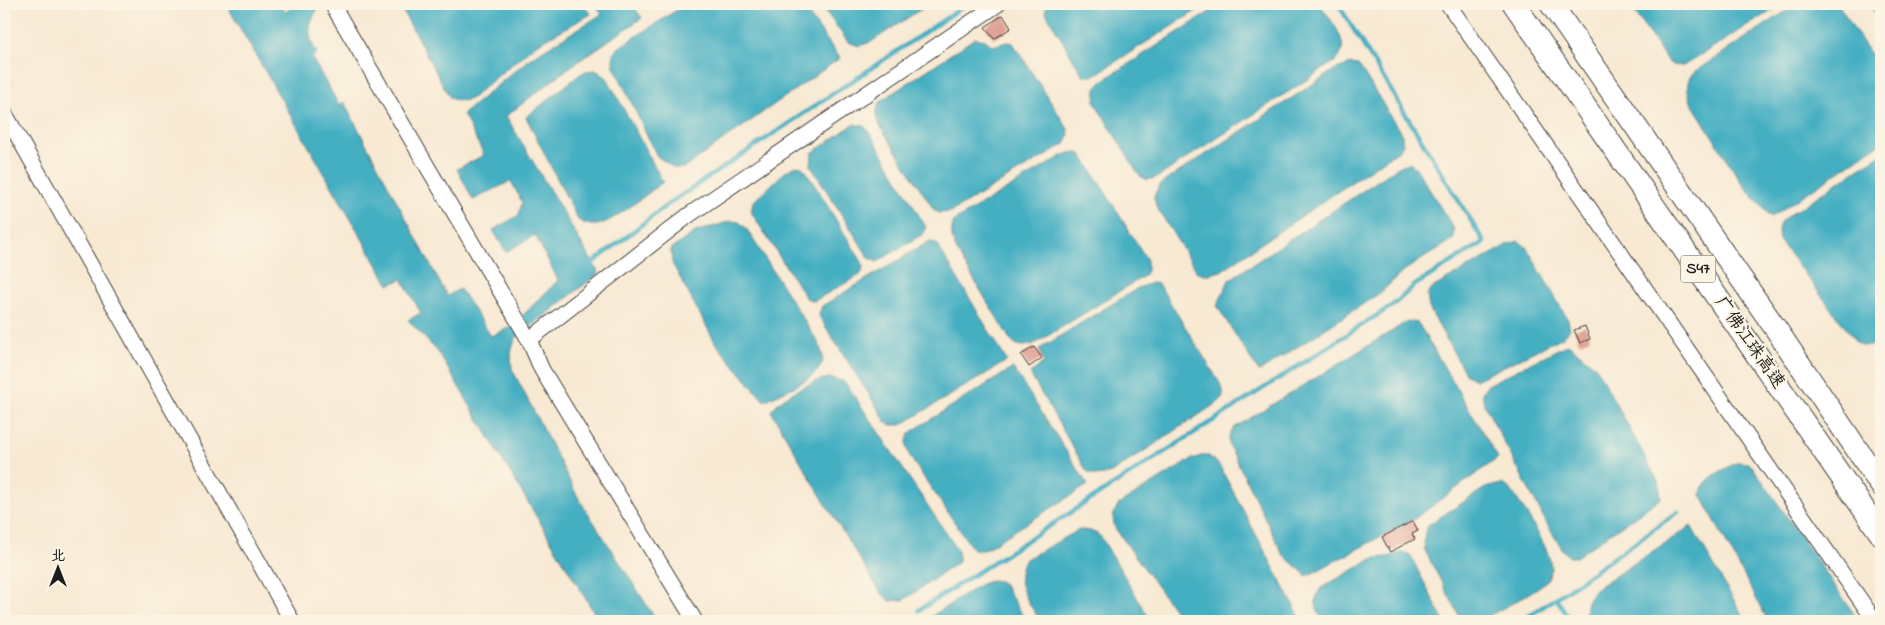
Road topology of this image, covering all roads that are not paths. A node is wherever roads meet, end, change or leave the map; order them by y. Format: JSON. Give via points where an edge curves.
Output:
{"nodes":[{"id":1,"x":332,"y":4,"type":"edge"},
{"id":2,"x":998,"y":4,"type":"edge"},
{"id":3,"x":1448,"y":4,"type":"edge"},
{"id":4,"x":1514,"y":4,"type":"edge"},
{"id":5,"x":1551,"y":4,"type":"edge"},
{"id":6,"x":4,"y":112,"type":"edge"},
{"id":7,"x":530,"y":340,"type":"junction"},
{"id":8,"x":1881,"y":485,"type":"edge"},
{"id":9,"x":1881,"y":534,"type":"edge"},
{"id":10,"x":292,"y":621,"type":"edge"},
{"id":11,"x":695,"y":621,"type":"edge"},
{"id":12,"x":1875,"y":621,"type":"edge"}],
"edges":[{"from":1,"to":7,"type":"street"},
{"from":2,"to":7,"type":"street","via":[[689,214]]},
{"from":3,"to":12,"type":"street"},
{"from":4,"to":9,"type":"highway","name":"广佛江珠高速","number":"S47"},
{"from":5,"to":8,"type":"highway","name":"广佛江珠高速","number":"S47"},
{"from":6,"to":10,"type":"street"},
{"from":7,"to":11,"type":"street","via":[[542,370]]}]}
